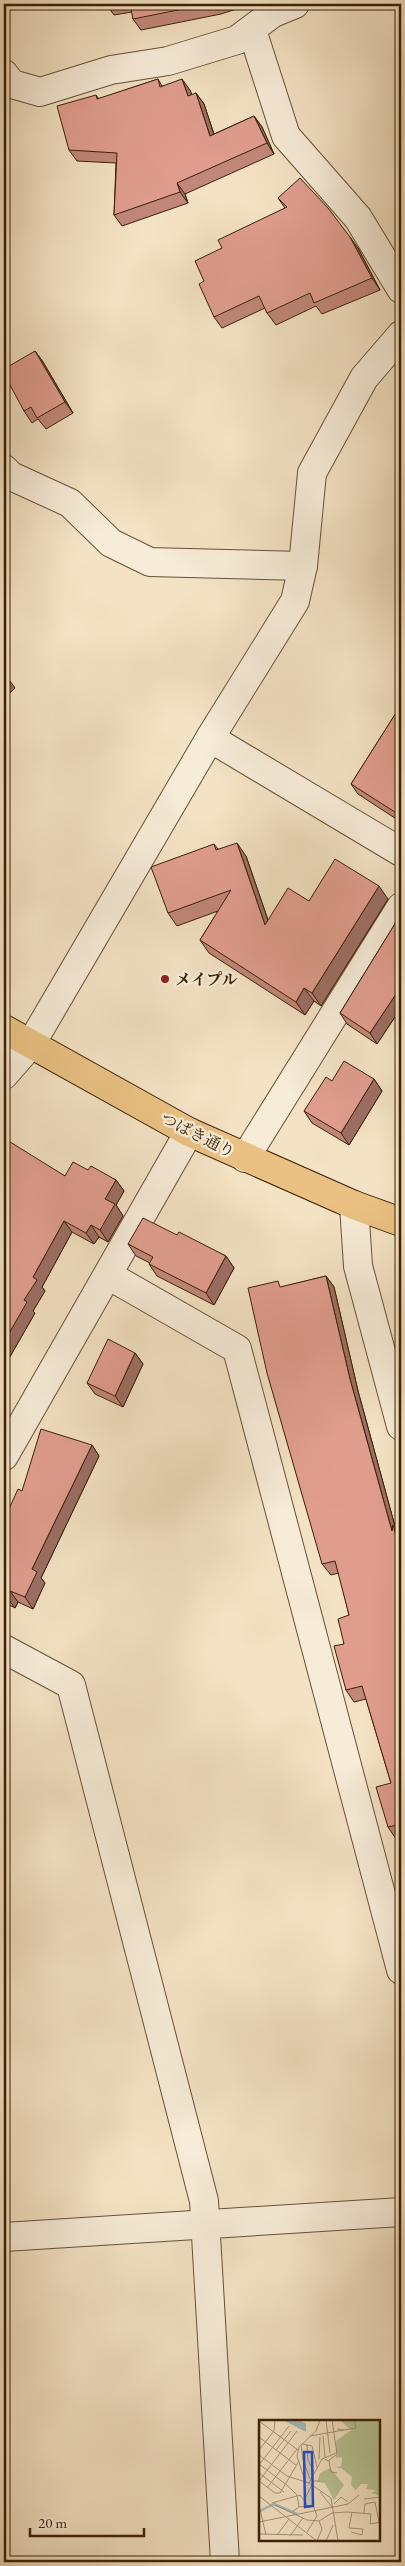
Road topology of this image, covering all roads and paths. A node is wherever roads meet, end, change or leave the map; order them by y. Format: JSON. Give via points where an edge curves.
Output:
{"nodes":[{"id":1,"x":295,"y":4,"type":"edge"},
{"id":2,"x":252,"y":30,"type":"junction"},
{"id":3,"x":4,"y":74,"type":"edge"},
{"id":4,"x":401,"y":289,"type":"edge"},
{"id":5,"x":401,"y":335,"type":"edge"},
{"id":6,"x":4,"y":469,"type":"edge"},
{"id":7,"x":303,"y":566,"type":"junction"},
{"id":8,"x":210,"y":738,"type":"junction"},
{"id":9,"x":401,"y":852,"type":"edge"},
{"id":10,"x":401,"y":907,"type":"edge"},
{"id":11,"x":4,"y":1029,"type":"edge"},
{"id":12,"x":30,"y":1044,"type":"junction"},
{"id":13,"x":4,"y":1075,"type":"edge"},
{"id":14,"x":189,"y":1132,"type":"junction"},
{"id":15,"x":245,"y":1158,"type":"junction"},
{"id":16,"x":354,"y":1205,"type":"junction"},
{"id":17,"x":401,"y":1222,"type":"edge"},
{"id":18,"x":108,"y":1275,"type":"junction"},
{"id":19,"x":401,"y":1426,"type":"edge"},
{"id":20,"x":4,"y":1456,"type":"edge"},
{"id":21,"x":4,"y":1648,"type":"edge"},
{"id":22,"x":401,"y":1970,"type":"edge"},
{"id":23,"x":401,"y":2212,"type":"edge"},
{"id":24,"x":205,"y":2225,"type":"junction"},
{"id":25,"x":4,"y":2237,"type":"edge"},
{"id":26,"x":225,"y":2562,"type":"edge"}],
"edges":[{"from":1,"to":2,"type":"street","via":[[272,13]]},
{"from":2,"to":3,"type":"street","via":[[237,40],[168,60],[110,70],[40,92],[12,84]]},
{"from":2,"to":4,"type":"street","via":[[286,136],[358,218]]},
{"from":5,"to":7,"type":"street","via":[[364,378],[312,473]]},
{"from":6,"to":7,"type":"street","via":[[11,476],[70,503],[111,543],[150,562]]},
{"from":7,"to":8,"type":"street","via":[[295,601]]},
{"from":8,"to":9,"type":"street"},
{"from":8,"to":12,"type":"street"},
{"from":10,"to":15,"type":"street"},
{"from":11,"to":12,"type":"main road","name":"つばき通り"},
{"from":12,"to":13,"type":"street"},
{"from":12,"to":14,"type":"main road","name":"つばき通り"},
{"from":14,"to":15,"type":"main road","name":"つばき通り"},
{"from":14,"to":18,"type":"street"},
{"from":15,"to":16,"type":"main road","name":"つばき通り"},
{"from":16,"to":17,"type":"main road","name":"つばき通り"},
{"from":16,"to":19,"type":"street","via":[[358,1266]]},
{"from":18,"to":20,"type":"street"},
{"from":18,"to":22,"type":"street","via":[[237,1349]]},
{"from":21,"to":24,"type":"street","via":[[71,1685],[204,2201]]},
{"from":23,"to":24,"type":"street"},
{"from":24,"to":25,"type":"street"},
{"from":24,"to":26,"type":"street"}]}
